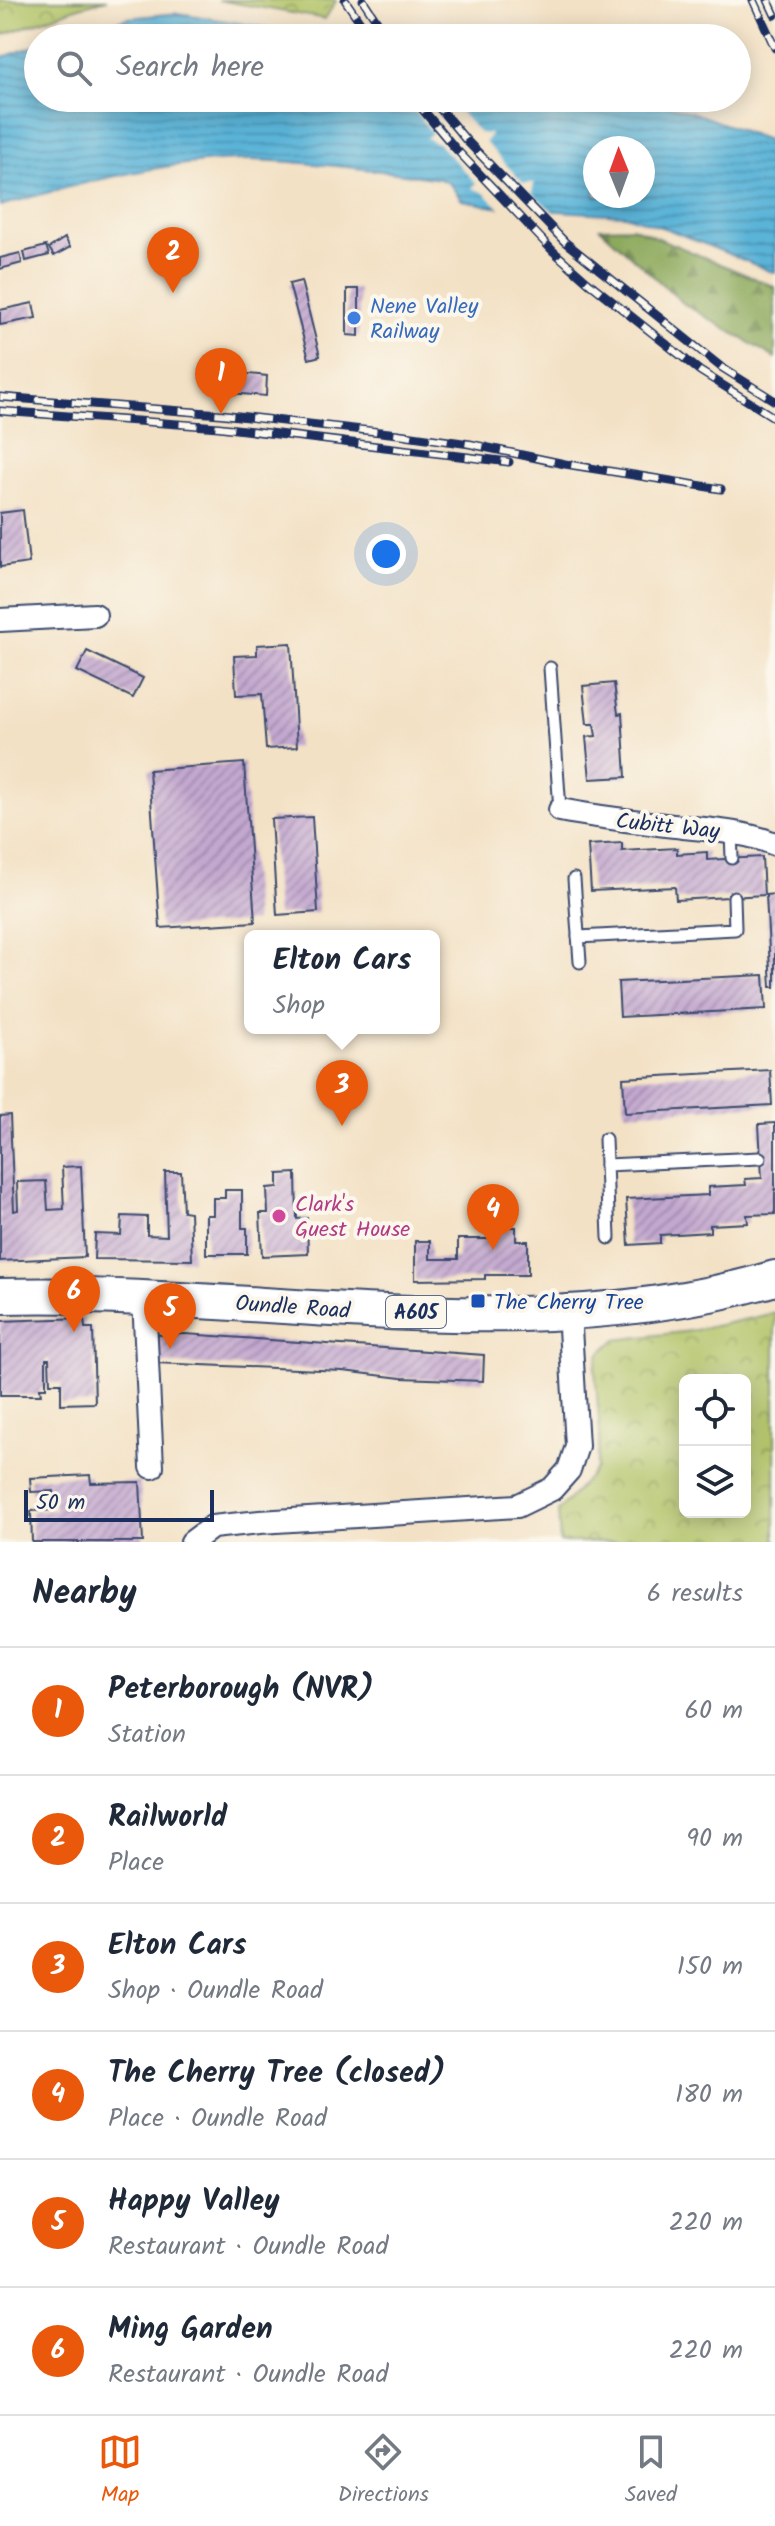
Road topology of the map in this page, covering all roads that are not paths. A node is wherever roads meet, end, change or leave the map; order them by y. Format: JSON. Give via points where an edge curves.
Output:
{"nodes":[{"id":1,"x":95,"y":615,"type":"dead end"},
{"id":2,"x":0,"y":620,"type":"edge"},
{"id":3,"x":550,"y":668,"type":"dead end"},
{"id":4,"x":560,"y":810,"type":"joint"},
{"id":5,"x":731,"y":832,"type":"junction"},
{"id":6,"x":775,"y":844,"type":"edge"},
{"id":7,"x":732,"y":858,"type":"dead end"},
{"id":8,"x":574,"y":879,"type":"dead end"},
{"id":9,"x":734,"y":897,"type":"dead end"},
{"id":10,"x":578,"y":937,"type":"junction"},
{"id":11,"x":580,"y":962,"type":"dead end"},
{"id":12,"x":605,"y":1139,"type":"dead end"},
{"id":13,"x":760,"y":1158,"type":"dead end"},
{"id":14,"x":606,"y":1165,"type":"junction"},
{"id":15,"x":609,"y":1238,"type":"dead end"},
{"id":16,"x":775,"y":1278,"type":"edge"},
{"id":17,"x":0,"y":1296,"type":"edge"},
{"id":18,"x":144,"y":1298,"type":"junction"},
{"id":19,"x":569,"y":1311,"type":"junction"},
{"id":20,"x":152,"y":1467,"type":"dead end"},
{"id":21,"x":192,"y":1542,"type":"edge"}],
"edges":[{"from":1,"to":2,"type":"street"},
{"from":3,"to":4,"type":"lane"},
{"from":4,"to":5,"type":"street","name":"Cubitt Way"},
{"from":5,"to":6,"type":"street","name":"Cubitt Way"},
{"from":5,"to":7,"type":"lane"},
{"from":8,"to":10,"type":"lane"},
{"from":9,"to":10,"type":"lane","via":[[735,929]]},
{"from":10,"to":11,"type":"lane"},
{"from":12,"to":14,"type":"lane"},
{"from":13,"to":14,"type":"lane"},
{"from":14,"to":15,"type":"lane"},
{"from":16,"to":19,"type":"main road","name":"Oundle Road","number":"A605","via":[[703,1297]]},
{"from":17,"to":18,"type":"main road","name":"Oundle Road","number":"A605"},
{"from":18,"to":19,"type":"main road","name":"Oundle Road","number":"A605","via":[[430,1313]]},
{"from":18,"to":20,"type":"street"},
{"from":19,"to":21,"type":"street","via":[[577,1446],[569,1470],[552,1489],[517,1506],[212,1527]]}]}
